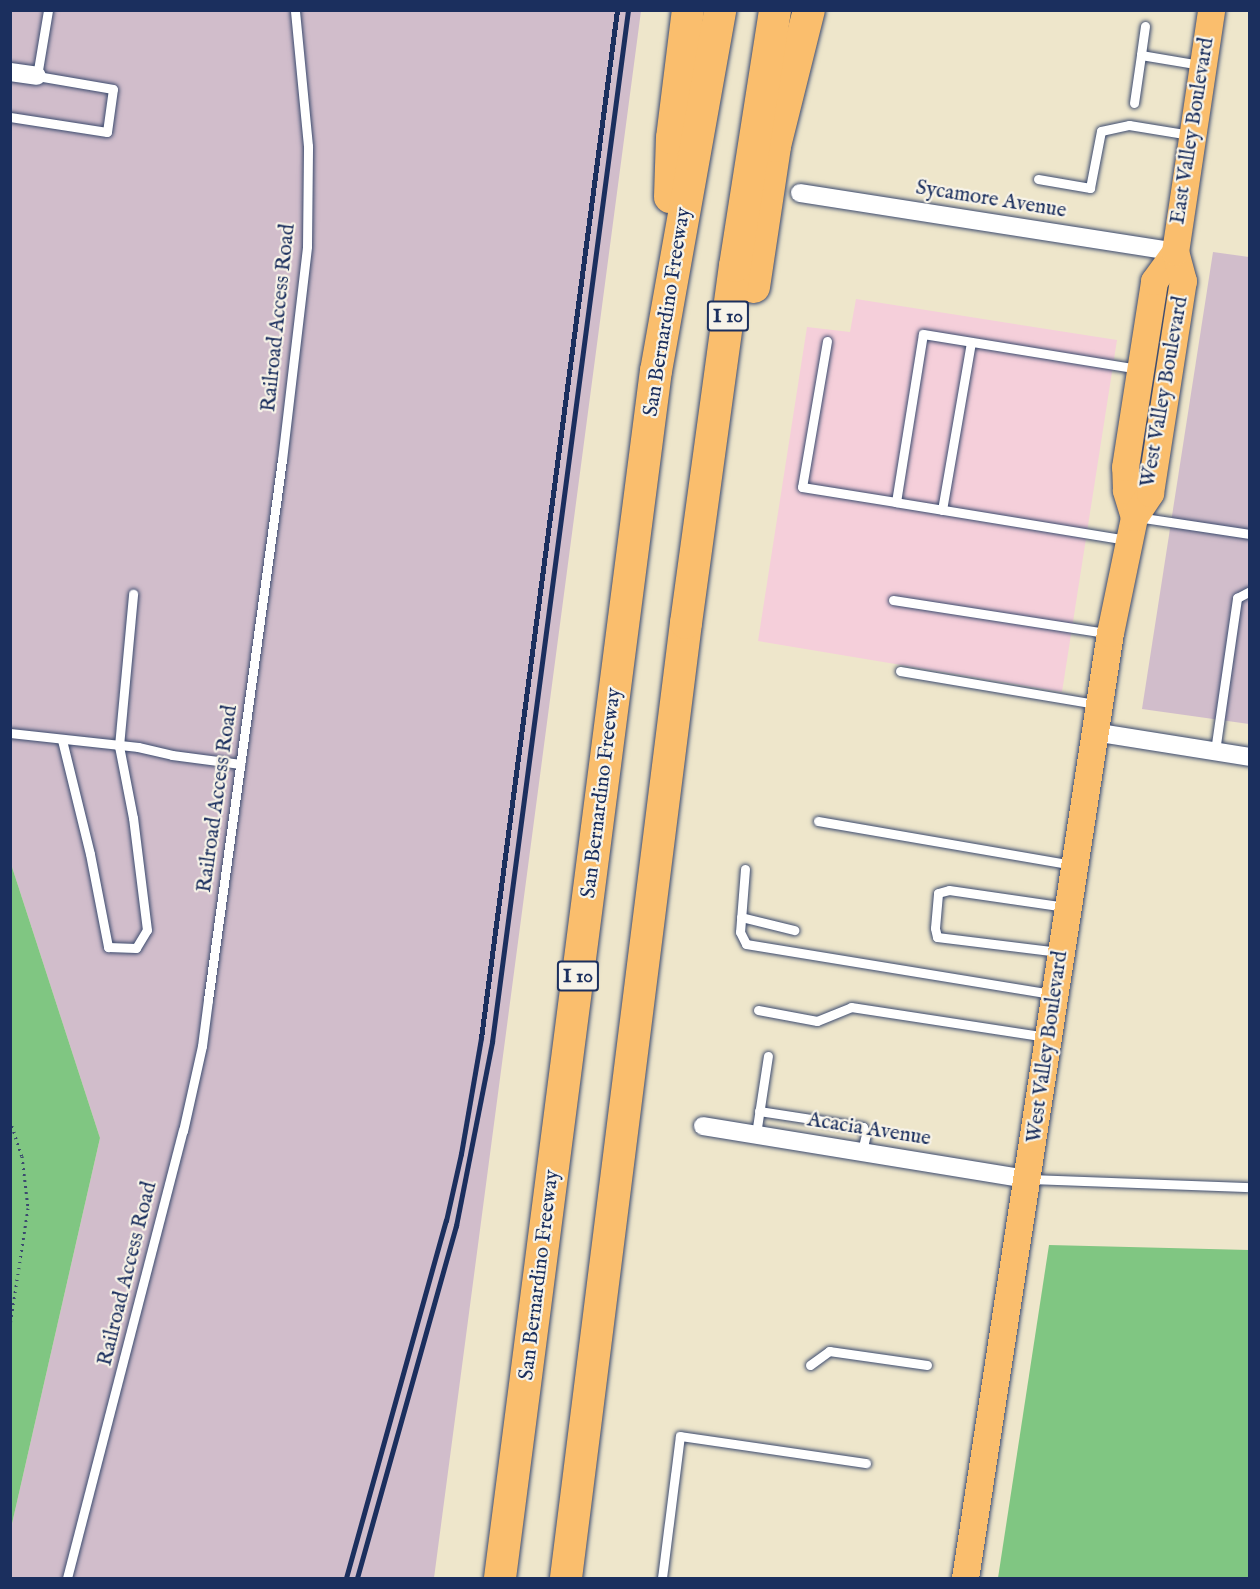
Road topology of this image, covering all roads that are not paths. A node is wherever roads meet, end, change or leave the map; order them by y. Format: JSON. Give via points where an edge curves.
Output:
{"nodes":[{"id":1,"x":48,"y":10,"type":"edge"},
{"id":2,"x":295,"y":10,"type":"edge"},
{"id":3,"x":688,"y":10,"type":"edge"},
{"id":4,"x":720,"y":10,"type":"edge"},
{"id":5,"x":775,"y":10,"type":"edge"},
{"id":6,"x":809,"y":10,"type":"edge"},
{"id":7,"x":1211,"y":10,"type":"edge"},
{"id":8,"x":1145,"y":26,"type":"dead end"},
{"id":9,"x":1141,"y":55,"type":"junction"},
{"id":10,"x":1203,"y":66,"type":"junction"},
{"id":11,"x":10,"y":72,"type":"edge"},
{"id":12,"x":37,"y":76,"type":"junction"},
{"id":13,"x":1134,"y":103,"type":"dead end"},
{"id":14,"x":10,"y":117,"type":"edge"},
{"id":15,"x":1192,"y":135,"type":"junction"},
{"id":16,"x":1038,"y":179,"type":"dead end"},
{"id":17,"x":800,"y":193,"type":"dead end"},
{"id":18,"x":1175,"y":252,"type":"junction"},
{"id":19,"x":667,"y":297,"type":"junction"},
{"id":20,"x":827,"y":342,"type":"dead end"},
{"id":21,"x":971,"y":342,"type":"junction"},
{"id":22,"x":1140,"y":369,"type":"junction"},
{"id":23,"x":896,"y":502,"type":"junction"},
{"id":24,"x":942,"y":510,"type":"junction"},
{"id":25,"x":1132,"y":529,"type":"junction"},
{"id":26,"x":1250,"y":534,"type":"edge"},
{"id":27,"x":1250,"y":591,"type":"edge"},
{"id":28,"x":133,"y":594,"type":"dead end"},
{"id":29,"x":893,"y":600,"type":"dead end"},
{"id":30,"x":686,"y":623,"type":"junction"},
{"id":31,"x":1110,"y":633,"type":"junction"},
{"id":32,"x":900,"y":671,"type":"dead end"},
{"id":33,"x":1099,"y":704,"type":"junction"},
{"id":34,"x":1094,"y":732,"type":"junction"},
{"id":35,"x":10,"y":733,"type":"edge"},
{"id":36,"x":62,"y":740,"type":"junction"},
{"id":37,"x":119,"y":746,"type":"junction"},
{"id":38,"x":1215,"y":752,"type":"junction"},
{"id":39,"x":1250,"y":757,"type":"edge"},
{"id":40,"x":240,"y":764,"type":"junction"},
{"id":41,"x":818,"y":821,"type":"dead end"},
{"id":42,"x":1075,"y":866,"type":"junction"},
{"id":43,"x":745,"y":869,"type":"dead end"},
{"id":44,"x":1068,"y":908,"type":"junction"},
{"id":45,"x":741,"y":918,"type":"junction"},
{"id":46,"x":794,"y":930,"type":"dead end"},
{"id":47,"x":1062,"y":953,"type":"junction"},
{"id":48,"x":1055,"y":995,"type":"junction"},
{"id":49,"x":758,"y":1010,"type":"dead end"},
{"id":50,"x":1049,"y":1037,"type":"junction"},
{"id":51,"x":768,"y":1056,"type":"dead end"},
{"id":52,"x":759,"y":1111,"type":"junction"},
{"id":53,"x":704,"y":1126,"type":"dead end"},
{"id":54,"x":756,"y":1134,"type":"junction"},
{"id":55,"x":862,"y":1152,"type":"junction"},
{"id":56,"x":1028,"y":1179,"type":"junction"},
{"id":57,"x":1247,"y":1187,"type":"dead end"},
{"id":58,"x":810,"y":1365,"type":"dead end"},
{"id":59,"x":927,"y":1365,"type":"dead end"},
{"id":60,"x":866,"y":1463,"type":"dead end"},
{"id":61,"x":67,"y":1578,"type":"edge"},
{"id":62,"x":500,"y":1578,"type":"edge"},
{"id":63,"x":566,"y":1578,"type":"edge"},
{"id":64,"x":662,"y":1578,"type":"edge"},
{"id":65,"x":965,"y":1578,"type":"edge"}],
"edges":[{"from":1,"to":12,"type":"lane"},
{"from":2,"to":40,"type":"lane","name":"Railroad Access Road","via":[[308,146],[307,246]]},
{"from":3,"to":19,"type":"highway","via":[[672,138]]},
{"from":4,"to":19,"type":"highway","name":"San Bernardino Freeway","number":"I 10"},
{"from":5,"to":30,"type":"highway","number":"I 10"},
{"from":6,"to":30,"type":"highway","via":[[775,146],[736,415],[720,497]]},
{"from":7,"to":10,"type":"main road","name":"East Valley Boulevard"},
{"from":8,"to":9,"type":"lane"},
{"from":9,"to":10,"type":"lane"},
{"from":9,"to":13,"type":"lane"},
{"from":10,"to":15,"type":"main road","name":"East Valley Boulevard"},
{"from":11,"to":12,"type":"street"},
{"from":12,"to":14,"type":"lane","via":[[113,89],[107,132]]},
{"from":15,"to":16,"type":"lane","via":[[1129,125],[1101,131],[1090,188]]},
{"from":15,"to":18,"type":"main road","name":"East Valley Boulevard"},
{"from":17,"to":18,"type":"street","name":"Sycamore Avenue"},
{"from":18,"to":22,"type":"main road","name":"West Valley Boulevard","via":[[1154,281]]},
{"from":18,"to":25,"type":"main road","name":"West Valley Boulevard","via":[[1183,281],[1150,493]]},
{"from":19,"to":62,"type":"highway","name":"San Bernardino Freeway","number":"I 10"},
{"from":20,"to":23,"type":"lane","via":[[802,487]]},
{"from":21,"to":22,"type":"lane"},
{"from":21,"to":23,"type":"lane","via":[[923,334]]},
{"from":21,"to":24,"type":"lane"},
{"from":22,"to":25,"type":"main road","name":"West Valley Boulevard","via":[[1125,467]]},
{"from":23,"to":24,"type":"lane"},
{"from":24,"to":25,"type":"lane"},
{"from":25,"to":26,"type":"lane"},
{"from":25,"to":31,"type":"main road","name":"West Valley Boulevard"},
{"from":27,"to":38,"type":"lane","via":[[1237,598]]},
{"from":28,"to":37,"type":"lane"},
{"from":29,"to":31,"type":"lane"},
{"from":30,"to":63,"type":"highway","number":"I 10"},
{"from":31,"to":33,"type":"main road","name":"West Valley Boulevard"},
{"from":32,"to":33,"type":"lane"},
{"from":33,"to":34,"type":"main road","name":"West Valley Boulevard"},
{"from":34,"to":38,"type":"street"},
{"from":34,"to":42,"type":"main road","name":"West Valley Boulevard"},
{"from":35,"to":36,"type":"lane"},
{"from":36,"to":37,"type":"lane"},
{"from":36,"to":37,"type":"lane","via":[[108,947],[136,948],[147,930],[133,818]]},
{"from":37,"to":40,"type":"lane"},
{"from":38,"to":39,"type":"street"},
{"from":40,"to":61,"type":"lane","name":"Railroad Access Road","via":[[202,1046],[142,1297]]},
{"from":41,"to":42,"type":"lane"},
{"from":42,"to":44,"type":"main road","name":"West Valley Boulevard"},
{"from":43,"to":45,"type":"lane"},
{"from":44,"to":47,"type":"main road","name":"West Valley Boulevard"},
{"from":44,"to":47,"type":"lane","via":[[949,890],[938,892],[937,937]]},
{"from":45,"to":46,"type":"lane"},
{"from":45,"to":48,"type":"lane","via":[[742,940],[752,946]]},
{"from":47,"to":48,"type":"main road","name":"West Valley Boulevard"},
{"from":48,"to":50,"type":"main road","name":"West Valley Boulevard"},
{"from":49,"to":50,"type":"lane","via":[[817,1021],[850,1007]]},
{"from":50,"to":56,"type":"main road","name":"West Valley Boulevard"},
{"from":51,"to":52,"type":"lane"},
{"from":52,"to":54,"type":"lane"},
{"from":52,"to":55,"type":"lane","via":[[863,1127],[866,1130]]},
{"from":53,"to":54,"type":"street","name":"Acacia Avenue"},
{"from":54,"to":55,"type":"street","name":"Acacia Avenue"},
{"from":55,"to":56,"type":"street","name":"Acacia Avenue"},
{"from":56,"to":57,"type":"lane"},
{"from":56,"to":65,"type":"main road","name":"West Valley Boulevard"},
{"from":58,"to":59,"type":"lane","via":[[829,1351]]},
{"from":60,"to":64,"type":"lane","via":[[680,1436]]}]}
